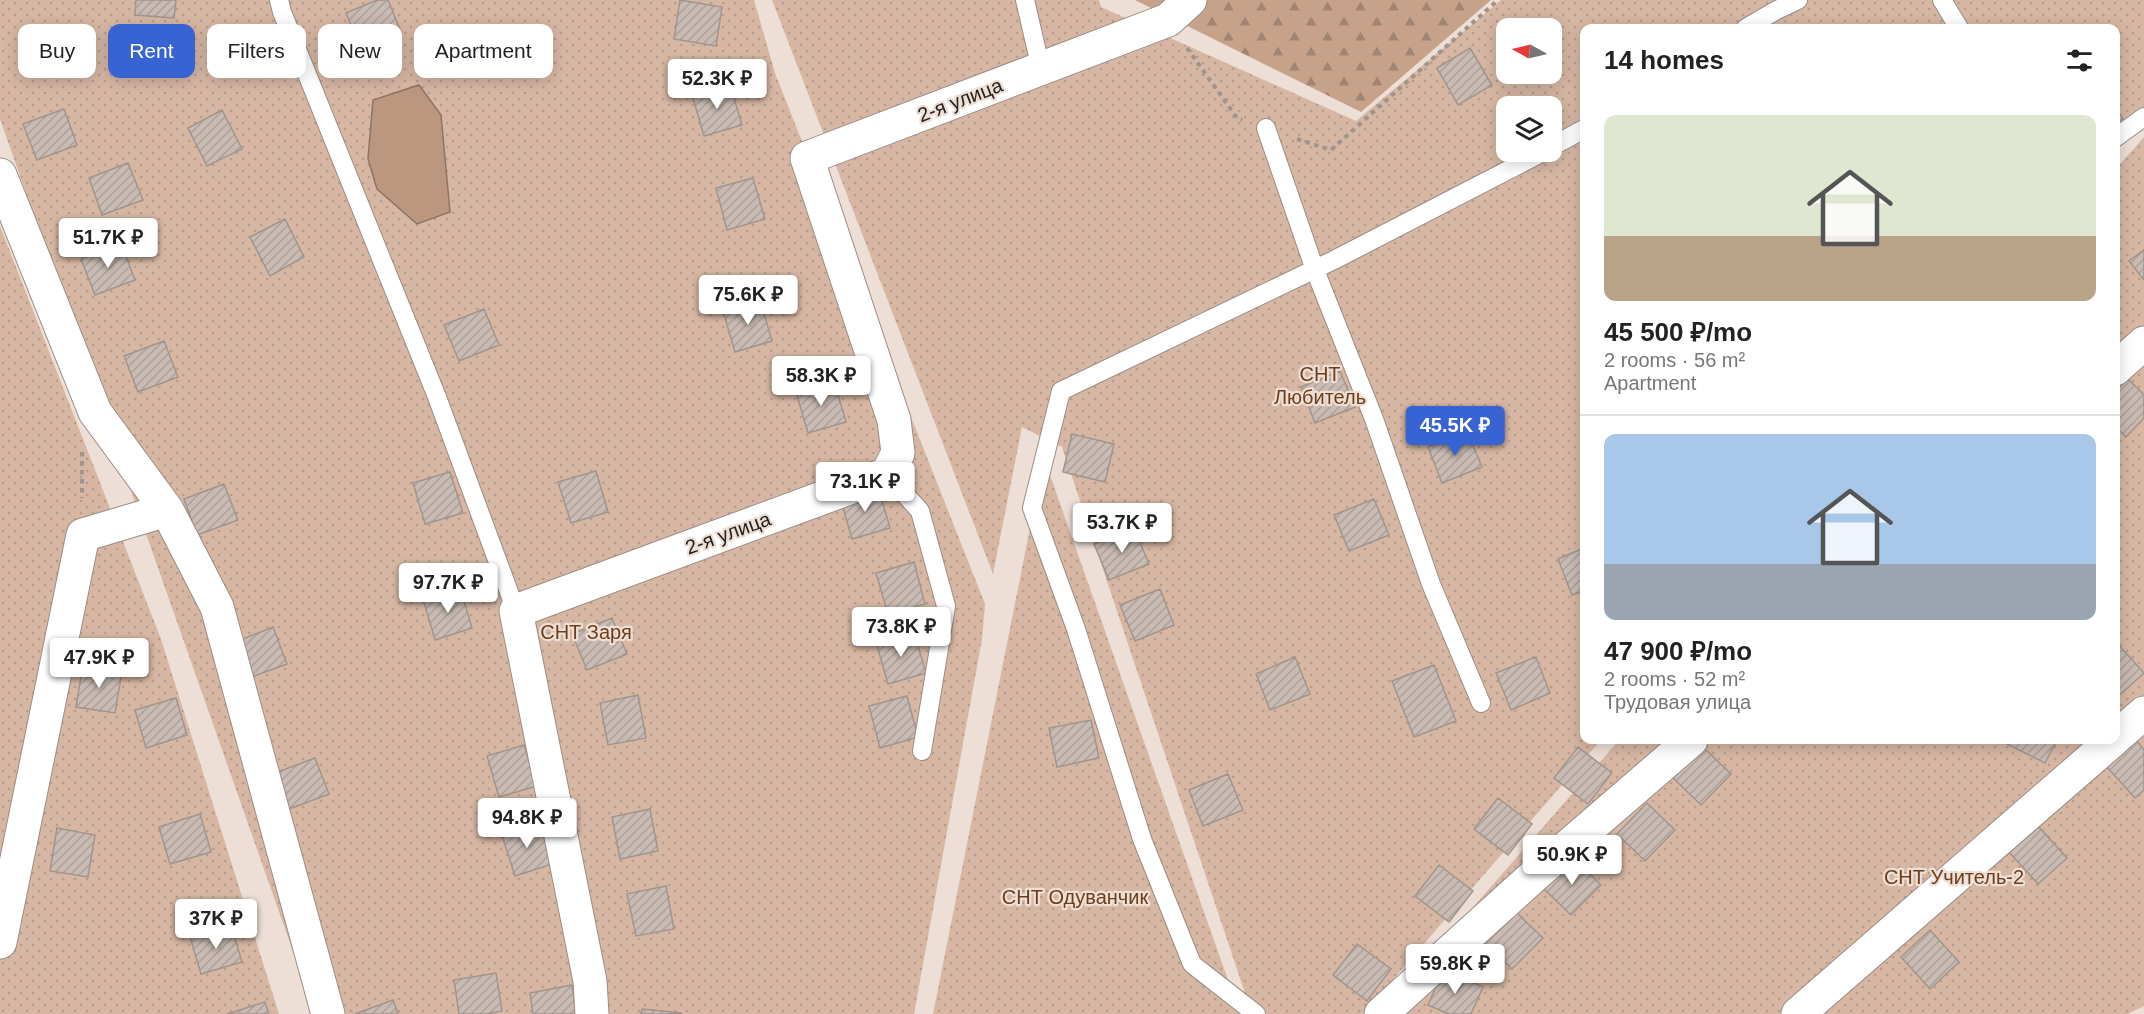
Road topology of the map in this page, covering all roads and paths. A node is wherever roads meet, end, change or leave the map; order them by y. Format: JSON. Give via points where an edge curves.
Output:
{"nodes":[{"id":1,"x":279,"y":0,"type":"edge"},
{"id":2,"x":1025,"y":0,"type":"edge"},
{"id":3,"x":1498,"y":0,"type":"edge"},
{"id":4,"x":1798,"y":0,"type":"edge"},
{"id":5,"x":1942,"y":0,"type":"edge"},
{"id":6,"x":1179,"y":10,"type":"edge"},
{"id":7,"x":1753,"y":24,"type":"edge"},
{"id":8,"x":1957,"y":24,"type":"edge"},
{"id":9,"x":1041,"y":69,"type":"junction"},
{"id":10,"x":2144,"y":117,"type":"edge"},
{"id":11,"x":1266,"y":128,"type":"junction"},
{"id":12,"x":1580,"y":131,"type":"edge"},
{"id":13,"x":2120,"y":134,"type":"edge"},
{"id":14,"x":1562,"y":141,"type":"edge"},
{"id":15,"x":1524,"y":162,"type":"edge"},
{"id":16,"x":0,"y":175,"type":"edge"},
{"id":17,"x":1315,"y":270,"type":"junction"},
{"id":18,"x":2144,"y":344,"type":"edge"},
{"id":19,"x":2120,"y":365,"type":"edge"},
{"id":20,"x":95,"y":411,"type":"junction"},
{"id":21,"x":887,"y":474,"type":"junction"},
{"id":22,"x":167,"y":510,"type":"junction"},
{"id":23,"x":83,"y":535,"type":"junction"},
{"id":24,"x":516,"y":612,"type":"junction"},
{"id":25,"x":1482,"y":703,"type":"dead end"},
{"id":26,"x":2144,"y":712,"type":"edge"},
{"id":27,"x":2120,"y":734,"type":"edge"},
{"id":28,"x":1686,"y":744,"type":"edge"},
{"id":29,"x":2108,"y":744,"type":"edge"},
{"id":30,"x":922,"y":751,"type":"dead end"},
{"id":31,"x":0,"y":942,"type":"edge"},
{"id":32,"x":328,"y":1014,"type":"edge"},
{"id":33,"x":592,"y":1014,"type":"edge"},
{"id":34,"x":1256,"y":1014,"type":"edge"},
{"id":35,"x":1381,"y":1014,"type":"edge"},
{"id":36,"x":1798,"y":1014,"type":"edge"}],
"edges":[{"from":1,"to":24,"type":"lane","via":[[437,397]]},
{"from":2,"to":9,"type":"lane"},
{"from":3,"to":11,"type":"path","via":[[1331,150]]},
{"from":4,"to":7,"type":"lane"},
{"from":5,"to":8,"type":"lane"},
{"from":6,"to":9,"type":"street","name":"2-я улица"},
{"from":6,"to":11,"type":"path","via":[[1237,118]]},
{"from":9,"to":21,"type":"street","name":"2-я улица","via":[[807,158],[894,420],[898,453]]},
{"from":10,"to":13,"type":"lane"},
{"from":11,"to":17,"type":"lane"},
{"from":12,"to":14,"type":"lane"},
{"from":15,"to":17,"type":"lane"},
{"from":16,"to":20,"type":"street"},
{"from":17,"to":25,"type":"lane","via":[[1374,419],[1431,584]]},
{"from":17,"to":34,"type":"lane","via":[[1061,391],[1032,508],[1076,629],[1142,839],[1192,964]]},
{"from":18,"to":19,"type":"street"},
{"from":20,"to":22,"type":"street"},
{"from":20,"to":23,"type":"path","via":[[81,453]]},
{"from":21,"to":24,"type":"street","name":"2-я улица"},
{"from":21,"to":30,"type":"lane","via":[[920,511],[946,606]]},
{"from":22,"to":23,"type":"street"},
{"from":22,"to":32,"type":"street","via":[[217,607]]},
{"from":23,"to":31,"type":"street"},
{"from":24,"to":33,"type":"street","via":[[590,981]]},
{"from":26,"to":27,"type":"street"},
{"from":28,"to":35,"type":"street"},
{"from":29,"to":36,"type":"street"}]}
